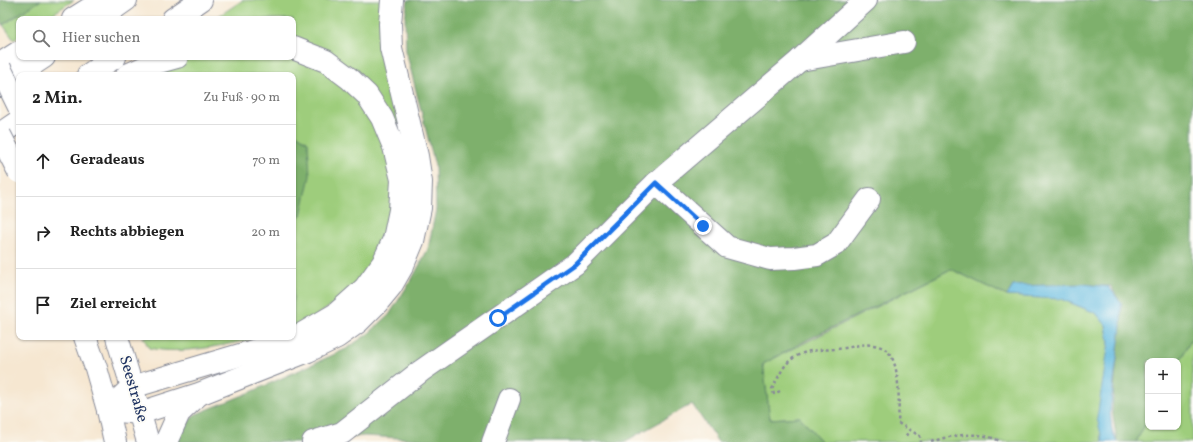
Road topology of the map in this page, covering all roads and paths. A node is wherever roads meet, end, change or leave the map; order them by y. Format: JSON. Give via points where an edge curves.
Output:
{"nodes":[{"id":1,"x":106,"y":0,"type":"edge"},
{"id":2,"x":126,"y":0,"type":"edge"},
{"id":3,"x":201,"y":0,"type":"edge"},
{"id":4,"x":392,"y":0,"type":"edge"},
{"id":5,"x":866,"y":0,"type":"edge"},
{"id":6,"x":78,"y":16,"type":"edge"},
{"id":7,"x":103,"y":16,"type":"edge"},
{"id":8,"x":177,"y":16,"type":"edge"},
{"id":9,"x":904,"y":42,"type":"dead end"},
{"id":10,"x":296,"y":49,"type":"edge"},
{"id":11,"x":16,"y":54,"type":"edge"},
{"id":12,"x":39,"y":60,"type":"edge"},
{"id":13,"x":110,"y":60,"type":"edge"},
{"id":14,"x":166,"y":60,"type":"edge"},
{"id":15,"x":800,"y":60,"type":"junction"},
{"id":16,"x":0,"y":64,"type":"edge"},
{"id":17,"x":0,"y":68,"type":"edge"},
{"id":18,"x":21,"y":72,"type":"edge"},
{"id":19,"x":92,"y":72,"type":"edge"},
{"id":20,"x":134,"y":72,"type":"edge"},
{"id":21,"x":16,"y":75,"type":"edge"},
{"id":22,"x":0,"y":86,"type":"edge"},
{"id":23,"x":16,"y":101,"type":"edge"},
{"id":24,"x":16,"y":123,"type":"edge"},
{"id":25,"x":0,"y":135,"type":"edge"},
{"id":26,"x":16,"y":136,"type":"edge"},
{"id":27,"x":0,"y":146,"type":"edge"},
{"id":28,"x":16,"y":166,"type":"edge"},
{"id":29,"x":656,"y":183,"type":"junction"},
{"id":30,"x":869,"y":199,"type":"dead end"},
{"id":31,"x":296,"y":336,"type":"edge"},
{"id":32,"x":86,"y":340,"type":"edge"},
{"id":33,"x":119,"y":340,"type":"edge"},
{"id":34,"x":285,"y":340,"type":"edge"},
{"id":35,"x":132,"y":387,"type":"junction"},
{"id":36,"x":780,"y":391,"type":"dead end"},
{"id":37,"x":199,"y":394,"type":"junction"},
{"id":38,"x":508,"y":399,"type":"dead end"},
{"id":39,"x":108,"y":410,"type":"junction"},
{"id":40,"x":140,"y":413,"type":"junction"},
{"id":41,"x":909,"y":430,"type":"junction"},
{"id":42,"x":906,"y":436,"type":"dead end"},
{"id":43,"x":115,"y":442,"type":"edge"},
{"id":44,"x":148,"y":442,"type":"edge"},
{"id":45,"x":166,"y":442,"type":"edge"},
{"id":46,"x":313,"y":442,"type":"edge"},
{"id":47,"x":493,"y":442,"type":"edge"},
{"id":48,"x":922,"y":442,"type":"edge"},
{"id":49,"x":931,"y":442,"type":"edge"},
{"id":50,"x":1001,"y":442,"type":"edge"}],
"edges":[{"from":1,"to":6,"type":"main road"},
{"from":2,"to":7,"type":"main road"},
{"from":3,"to":8,"type":"main road"},
{"from":4,"to":37,"type":"main road","via":[[391,48],[421,182],[420,208],[413,241],[403,265],[377,304],[337,337]]},
{"from":5,"to":15,"type":"main road"},
{"from":9,"to":15,"type":"main road"},
{"from":10,"to":31,"type":"main road","via":[[326,61],[367,95],[382,118],[394,147],[402,180],[400,210],[394,238],[383,263],[365,288],[336,314]]},
{"from":11,"to":16,"type":"main road"},
{"from":12,"to":18,"type":"main road"},
{"from":13,"to":19,"type":"main road"},
{"from":14,"to":20,"type":"main road"},
{"from":15,"to":29,"type":"main road"},
{"from":17,"to":23,"type":"main road","bridge":true},
{"from":21,"to":22,"type":"main road"},
{"from":24,"to":25,"type":"main road"},
{"from":25,"to":28,"type":"main road","bridge":true},
{"from":26,"to":27,"type":"main road"},
{"from":29,"to":30,"type":"main road","via":[[727,247],[770,258],[817,255],[836,244]]},
{"from":29,"to":46,"type":"main road","via":[[575,264],[421,372],[342,433]]},
{"from":32,"to":39,"type":"main road","name":"Seestraße"},
{"from":33,"to":35,"type":"main road","name":"Seestraße"},
{"from":34,"to":35,"type":"main road"},
{"from":35,"to":39,"type":"main road"},
{"from":35,"to":40,"type":"main road","name":"Seestraße"},
{"from":36,"to":41,"type":"path","via":[[774,394],[772,389],[784,366],[793,358],[811,351],[872,345],[886,350],[893,359],[899,396],[898,423]]},
{"from":37,"to":40,"type":"main road"},
{"from":37,"to":45,"type":"main road","via":[[179,413]]},
{"from":38,"to":47,"type":"main road"},
{"from":39,"to":40,"type":"main road"},
{"from":39,"to":43,"type":"main road","name":"Seestraße"},
{"from":40,"to":44,"type":"main road","name":"Seestraße"},
{"from":41,"to":42,"type":"path"},
{"from":41,"to":48,"type":"path","via":[[920,436]]},
{"from":49,"to":50,"type":"path","via":[[940,438],[970,434]]}]}
